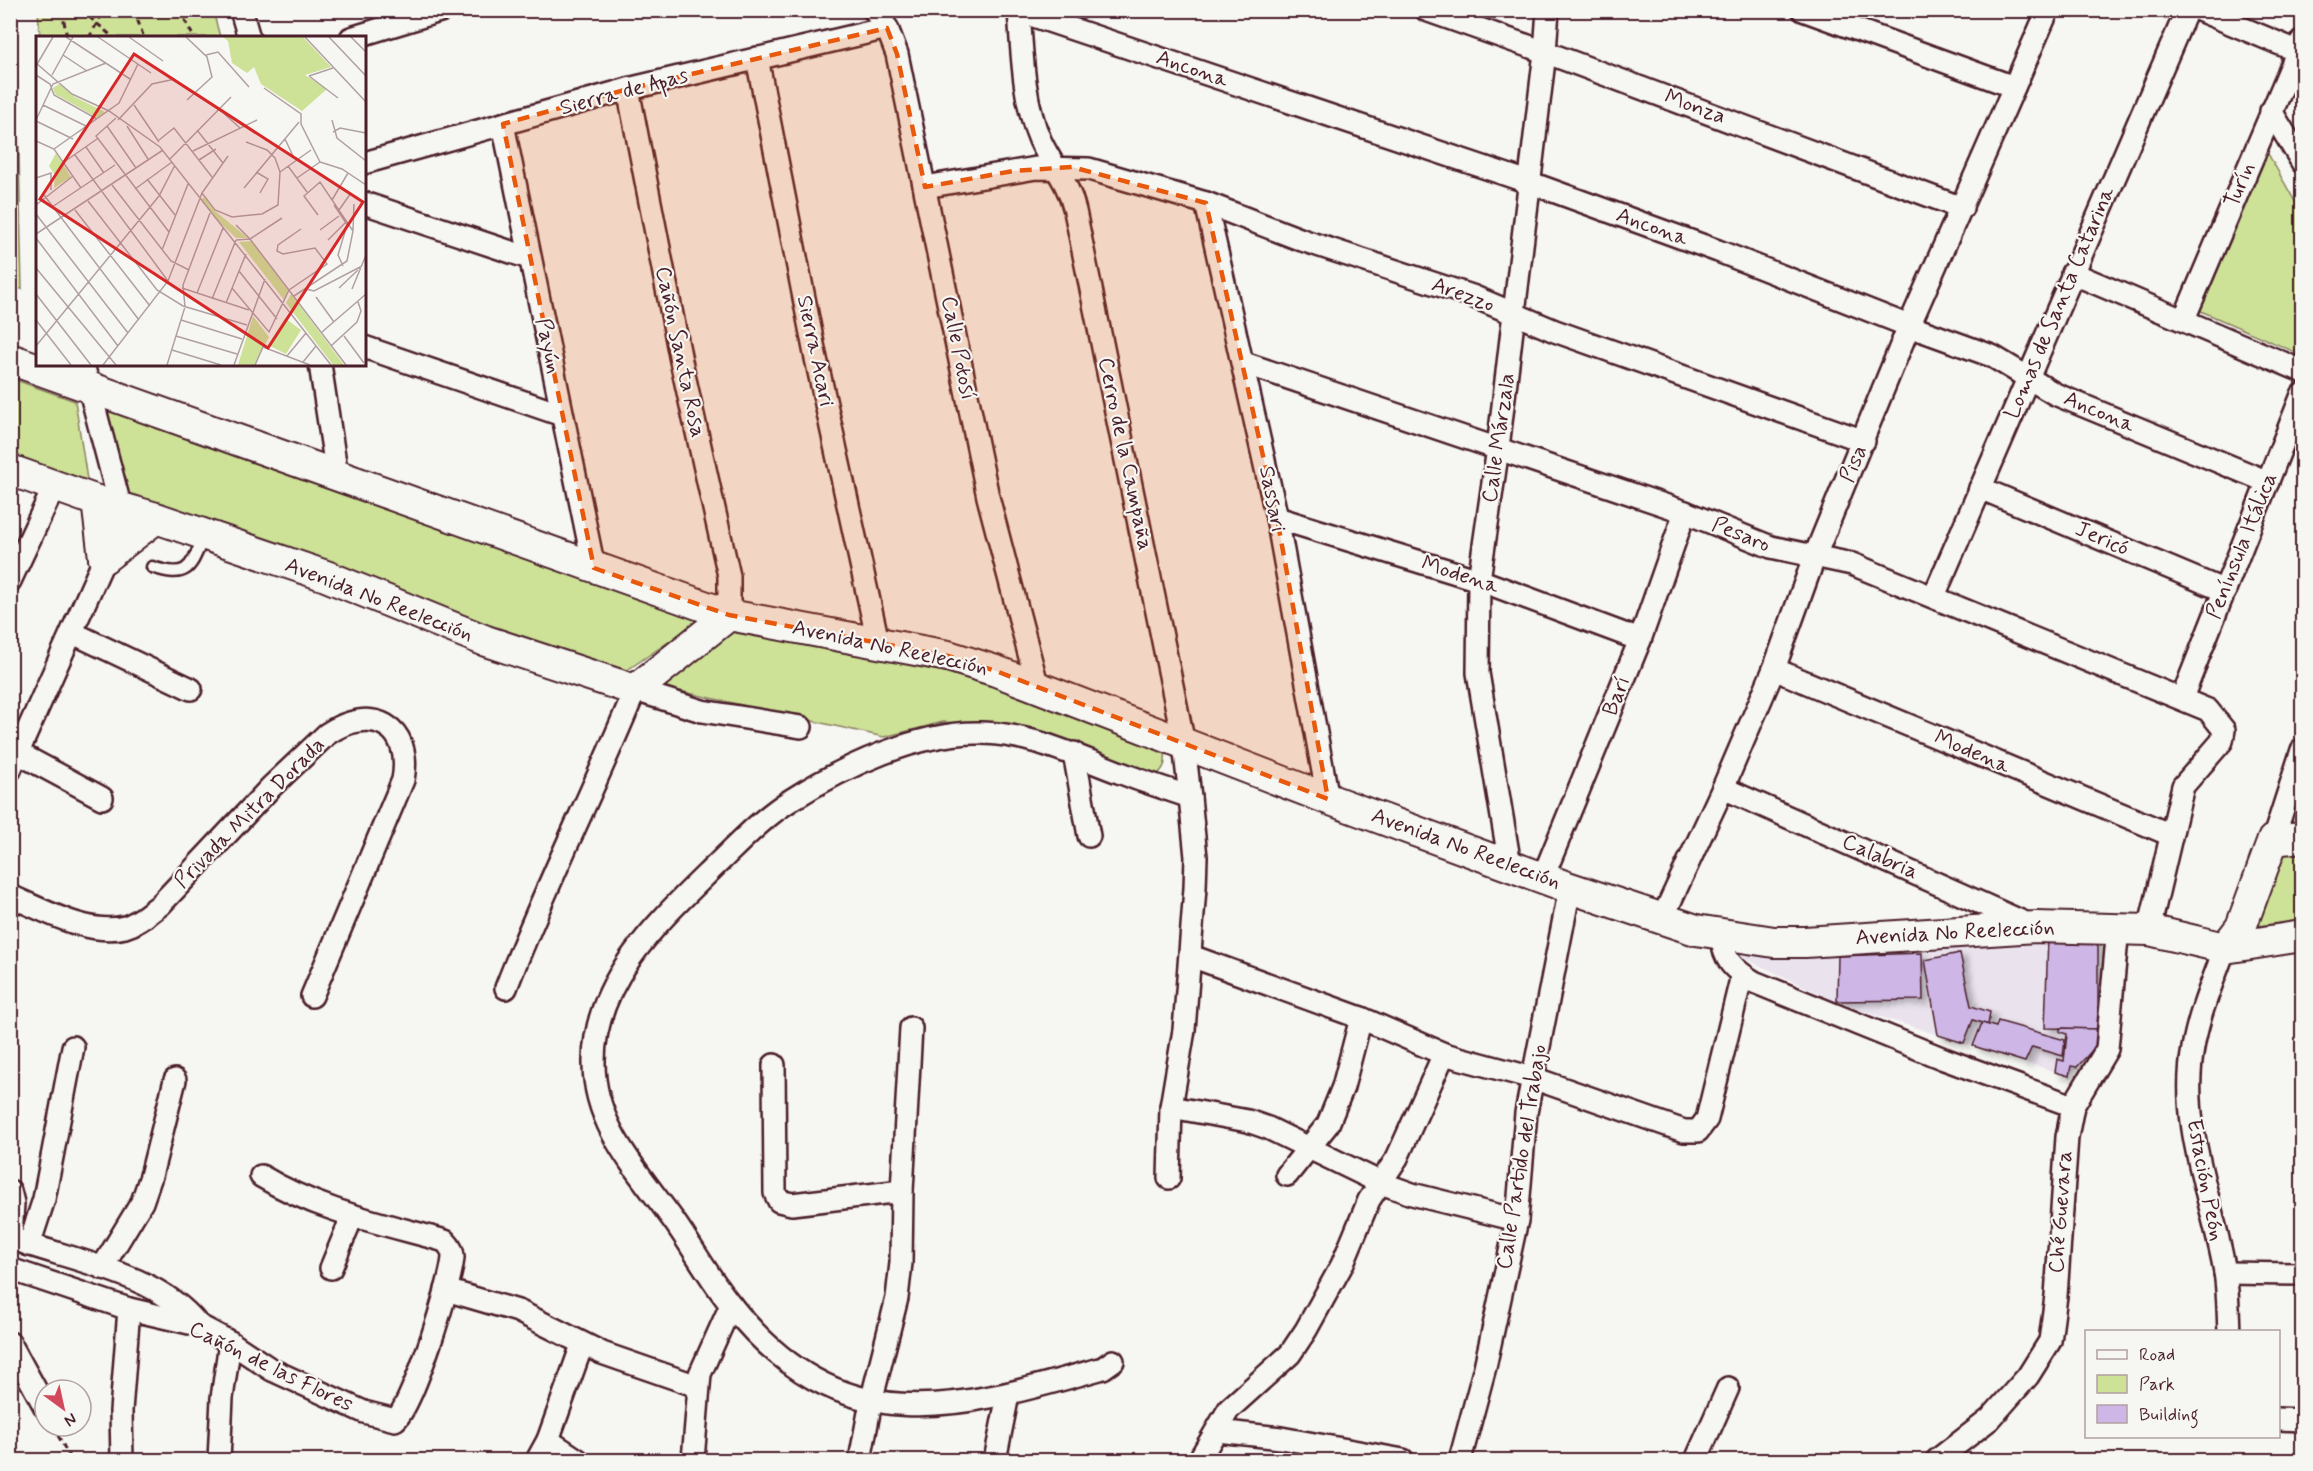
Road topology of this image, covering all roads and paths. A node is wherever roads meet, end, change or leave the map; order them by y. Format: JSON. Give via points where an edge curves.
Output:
{"nodes":[{"id":1,"x":62,"y":10,"type":"edge"},
{"id":2,"x":81,"y":10,"type":"edge"},
{"id":3,"x":104,"y":10,"type":"edge"},
{"id":4,"x":134,"y":10,"type":"edge"},
{"id":5,"x":180,"y":10,"type":"edge"},
{"id":6,"x":241,"y":10,"type":"edge"},
{"id":7,"x":443,"y":10,"type":"edge"},
{"id":8,"x":874,"y":10,"type":"edge"},
{"id":9,"x":1426,"y":10,"type":"edge"},
{"id":10,"x":1548,"y":10,"type":"edge"},
{"id":11,"x":1803,"y":10,"type":"edge"},
{"id":12,"x":2048,"y":10,"type":"edge"},
{"id":13,"x":2187,"y":10,"type":"edge"},
{"id":14,"x":2199,"y":10,"type":"edge"},
{"id":15,"x":1019,"y":11,"type":"edge"},
{"id":16,"x":97,"y":23,"type":"junction"},
{"id":17,"x":886,"y":28,"type":"junction"},
{"id":18,"x":67,"y":36,"type":"edge"},
{"id":19,"x":90,"y":36,"type":"edge"},
{"id":20,"x":112,"y":36,"type":"edge"},
{"id":21,"x":143,"y":36,"type":"edge"},
{"id":22,"x":193,"y":36,"type":"edge"},
{"id":23,"x":248,"y":36,"type":"edge"},
{"id":24,"x":358,"y":36,"type":"edge"},
{"id":25,"x":2300,"y":46,"type":"edge"},
{"id":26,"x":1545,"y":52,"type":"junction"},
{"id":27,"x":758,"y":58,"type":"junction"},
{"id":28,"x":2014,"y":87,"type":"junction"},
{"id":29,"x":628,"y":89,"type":"junction"},
{"id":30,"x":2271,"y":111,"type":"junction"},
{"id":31,"x":503,"y":124,"type":"junction"},
{"id":32,"x":366,"y":162,"type":"edge"},
{"id":33,"x":2302,"y":162,"type":"edge"},
{"id":34,"x":1057,"y":167,"type":"junction"},
{"id":35,"x":1531,"y":183,"type":"junction"},
{"id":36,"x":925,"y":187,"type":"junction"},
{"id":37,"x":366,"y":203,"type":"edge"},
{"id":38,"x":1206,"y":203,"type":"junction"},
{"id":39,"x":1962,"y":208,"type":"junction"},
{"id":40,"x":529,"y":258,"type":"junction"},
{"id":41,"x":2072,"y":273,"type":"junction"},
{"id":42,"x":1515,"y":314,"type":"junction"},
{"id":43,"x":2184,"y":319,"type":"junction"},
{"id":44,"x":1909,"y":327,"type":"junction"},
{"id":45,"x":366,"y":348,"type":"edge"},
{"id":46,"x":10,"y":359,"type":"edge"},
{"id":47,"x":1244,"y":363,"type":"junction"},
{"id":48,"x":36,"y":364,"type":"edge"},
{"id":49,"x":43,"y":366,"type":"edge"},
{"id":50,"x":320,"y":366,"type":"edge"},
{"id":51,"x":2302,"y":371,"type":"edge"},
{"id":52,"x":86,"y":375,"type":"edge"},
{"id":53,"x":2027,"y":379,"type":"junction"},
{"id":54,"x":2302,"y":395,"type":"edge"},
{"id":55,"x":562,"y":415,"type":"junction"},
{"id":56,"x":1864,"y":441,"type":"junction"},
{"id":57,"x":1498,"y":448,"type":"junction"},
{"id":58,"x":10,"y":470,"type":"edge"},
{"id":59,"x":337,"y":476,"type":"junction"},
{"id":60,"x":2268,"y":482,"type":"junction"},
{"id":61,"x":55,"y":485,"type":"junction"},
{"id":62,"x":1980,"y":488,"type":"junction"},
{"id":63,"x":109,"y":505,"type":"junction"},
{"id":64,"x":1685,"y":512,"type":"junction"},
{"id":65,"x":156,"y":518,"type":"junction"},
{"id":66,"x":1277,"y":518,"type":"junction"},
{"id":67,"x":205,"y":534,"type":"junction"},
{"id":68,"x":104,"y":558,"type":"junction"},
{"id":69,"x":1814,"y":558,"type":"junction"},
{"id":70,"x":152,"y":567,"type":"dead end"},
{"id":71,"x":594,"y":568,"type":"junction"},
{"id":72,"x":10,"y":580,"type":"edge"},
{"id":73,"x":1479,"y":580,"type":"junction"},
{"id":74,"x":2225,"y":591,"type":"junction"},
{"id":75,"x":1934,"y":596,"type":"junction"},
{"id":76,"x":729,"y":615,"type":"junction"},
{"id":77,"x":73,"y":633,"type":"junction"},
{"id":78,"x":1640,"y":640,"type":"junction"},
{"id":79,"x":878,"y":642,"type":"junction"},
{"id":80,"x":1774,"y":669,"type":"junction"},
{"id":81,"x":1038,"y":688,"type":"junction"},
{"id":82,"x":190,"y":689,"type":"dead end"},
{"id":83,"x":635,"y":690,"type":"junction"},
{"id":84,"x":2182,"y":698,"type":"junction"},
{"id":85,"x":801,"y":727,"type":"dead end"},
{"id":86,"x":1184,"y":744,"type":"junction"},
{"id":87,"x":2302,"y":750,"type":"edge"},
{"id":88,"x":1074,"y":753,"type":"junction"},
{"id":89,"x":14,"y":762,"type":"edge"},
{"id":90,"x":1724,"y":788,"type":"junction"},
{"id":91,"x":1190,"y":797,"type":"junction"},
{"id":92,"x":102,"y":798,"type":"dead end"},
{"id":93,"x":1328,"y":799,"type":"junction"},
{"id":94,"x":2171,"y":835,"type":"junction"},
{"id":95,"x":1089,"y":836,"type":"dead end"},
{"id":96,"x":2288,"y":838,"type":"edge"},
{"id":97,"x":1510,"y":864,"type":"junction"},
{"id":98,"x":1543,"y":877,"type":"junction"},
{"id":99,"x":1570,"y":888,"type":"junction"},
{"id":100,"x":10,"y":896,"type":"edge"},
{"id":101,"x":1662,"y":919,"type":"junction"},
{"id":102,"x":2036,"y":927,"type":"junction"},
{"id":103,"x":2118,"y":927,"type":"junction"},
{"id":104,"x":2149,"y":930,"type":"junction"},
{"id":105,"x":1722,"y":936,"type":"junction"},
{"id":106,"x":2302,"y":936,"type":"edge"},
{"id":107,"x":2225,"y":948,"type":"junction"},
{"id":108,"x":1191,"y":956,"type":"junction"},
{"id":109,"x":1742,"y":975,"type":"junction"},
{"id":110,"x":506,"y":988,"type":"dead end"},
{"id":111,"x":312,"y":996,"type":"dead end"},
{"id":112,"x":1361,"y":1018,"type":"junction"},
{"id":113,"x":911,"y":1028,"type":"dead end"},
{"id":114,"x":73,"y":1047,"type":"dead end"},
{"id":115,"x":1444,"y":1054,"type":"junction"},
{"id":116,"x":774,"y":1065,"type":"dead end"},
{"id":117,"x":1533,"y":1078,"type":"junction"},
{"id":118,"x":175,"y":1080,"type":"dead end"},
{"id":119,"x":2073,"y":1106,"type":"junction"},
{"id":120,"x":1171,"y":1107,"type":"junction"},
{"id":121,"x":1311,"y":1147,"type":"junction"},
{"id":122,"x":261,"y":1176,"type":"dead end"},
{"id":123,"x":1287,"y":1176,"type":"dead end"},
{"id":124,"x":1169,"y":1178,"type":"dead end"},
{"id":125,"x":1381,"y":1183,"type":"junction"},
{"id":126,"x":10,"y":1191,"type":"edge"},
{"id":127,"x":902,"y":1191,"type":"junction"},
{"id":128,"x":352,"y":1217,"type":"junction"},
{"id":129,"x":1517,"y":1220,"type":"junction"},
{"id":130,"x":17,"y":1240,"type":"edge"},
{"id":131,"x":102,"y":1268,"type":"junction"},
{"id":132,"x":331,"y":1268,"type":"dead end"},
{"id":133,"x":10,"y":1269,"type":"edge"},
{"id":134,"x":2225,"y":1273,"type":"junction"},
{"id":135,"x":2302,"y":1274,"type":"edge"},
{"id":136,"x":446,"y":1290,"type":"junction"},
{"id":137,"x":731,"y":1305,"type":"junction"},
{"id":138,"x":129,"y":1309,"type":"junction"},
{"id":139,"x":198,"y":1325,"type":"junction"},
{"id":140,"x":2229,"y":1330,"type":"edge"},
{"id":141,"x":230,"y":1342,"type":"junction"},
{"id":142,"x":10,"y":1343,"type":"edge"},
{"id":143,"x":582,"y":1345,"type":"junction"},
{"id":144,"x":1113,"y":1361,"type":"dead end"},
{"id":145,"x":33,"y":1385,"type":"edge"},
{"id":146,"x":697,"y":1386,"type":"junction"},
{"id":147,"x":1728,"y":1388,"type":"dead end"},
{"id":148,"x":1008,"y":1395,"type":"junction"},
{"id":149,"x":871,"y":1402,"type":"junction"},
{"id":150,"x":2280,"y":1419,"type":"edge"},
{"id":151,"x":2302,"y":1420,"type":"edge"},
{"id":152,"x":1218,"y":1431,"type":"junction"},
{"id":153,"x":59,"y":1438,"type":"edge"},
{"id":154,"x":548,"y":1440,"type":"junction"},
{"id":155,"x":71,"y":1461,"type":"edge"},
{"id":156,"x":122,"y":1461,"type":"edge"},
{"id":157,"x":219,"y":1461,"type":"edge"},
{"id":158,"x":537,"y":1461,"type":"edge"},
{"id":159,"x":578,"y":1461,"type":"edge"},
{"id":160,"x":693,"y":1461,"type":"edge"},
{"id":161,"x":860,"y":1461,"type":"edge"},
{"id":162,"x":995,"y":1461,"type":"edge"},
{"id":163,"x":1199,"y":1461,"type":"edge"},
{"id":164,"x":1403,"y":1461,"type":"edge"},
{"id":165,"x":1460,"y":1461,"type":"edge"},
{"id":166,"x":1696,"y":1461,"type":"edge"},
{"id":167,"x":1937,"y":1461,"type":"edge"}],
"edges":[{"from":1,"to":18,"type":"path"},
{"from":2,"to":16,"type":"path"},
{"from":3,"to":16,"type":"path"},
{"from":4,"to":21,"type":"path"},
{"from":5,"to":22,"type":"path"},
{"from":6,"to":23,"type":"street"},
{"from":7,"to":24,"type":"street"},
{"from":8,"to":17,"type":"street","name":"Calle Potosí"},
{"from":9,"to":26,"type":"street","name":"Monza"},
{"from":10,"to":26,"type":"street","name":"Calle Márzala"},
{"from":11,"to":28,"type":"street"},
{"from":12,"to":28,"type":"street","name":"Pisa"},
{"from":13,"to":41,"type":"street","name":"Lomas de Santa Catarina"},
{"from":14,"to":25,"type":"street"},
{"from":15,"to":34,"type":"street","name":"Cerro de la Campaña","via":[[1035,125]]},
{"from":15,"to":35,"type":"street","name":"Ancona"},
{"from":16,"to":19,"type":"path"},
{"from":16,"to":20,"type":"path"},
{"from":17,"to":27,"type":"street","name":"Sierra de Apas"},
{"from":17,"to":36,"type":"street","name":"Calle Potosí","via":[[897,54]]},
{"from":25,"to":30,"type":"street","name":"Turín"},
{"from":26,"to":35,"type":"street","name":"Calle Márzala"},
{"from":26,"to":39,"type":"street","name":"Monza"},
{"from":27,"to":29,"type":"street","name":"Sierra de Apas"},
{"from":27,"to":79,"type":"street","name":"Sierra Acari","via":[[815,354]]},
{"from":28,"to":39,"type":"street","name":"Pisa"},
{"from":29,"to":31,"type":"street","name":"Sierra de Apas"},
{"from":29,"to":76,"type":"street","name":"Cañón Santa Rosa","via":[[681,361],[729,576]]},
{"from":30,"to":33,"type":"street"},
{"from":30,"to":43,"type":"street","name":"Turín"},
{"from":31,"to":32,"type":"street","name":"Sierra de Apas"},
{"from":31,"to":40,"type":"street","name":"Payún"},
{"from":34,"to":36,"type":"street","name":"Arezzo"},
{"from":34,"to":38,"type":"street","name":"Arezzo","via":[[1089,169]]},
{"from":34,"to":86,"type":"street","name":"Cerro de la Campaña","via":[[1075,211]]},
{"from":35,"to":42,"type":"street","name":"Calle Márzala"},
{"from":35,"to":44,"type":"street","name":"Ancona","via":[[1718,251]]},
{"from":36,"to":81,"type":"street","name":"Calle Potosí","via":[[988,497]]},
{"from":37,"to":40,"type":"street"},
{"from":38,"to":42,"type":"street","name":"Arezzo"},
{"from":38,"to":47,"type":"street","name":"Sassari"},
{"from":39,"to":44,"type":"street","name":"Pisa"},
{"from":40,"to":55,"type":"street","name":"Payún"},
{"from":41,"to":43,"type":"street"},
{"from":41,"to":53,"type":"street","name":"Lomas de Santa Catarina"},
{"from":42,"to":56,"type":"street","name":"Arezzo"},
{"from":42,"to":57,"type":"street","name":"Calle Márzala"},
{"from":43,"to":51,"type":"street"},
{"from":44,"to":53,"type":"street","name":"Ancona","via":[[1992,356]]},
{"from":44,"to":56,"type":"street","name":"Pisa"},
{"from":45,"to":55,"type":"street"},
{"from":46,"to":48,"type":"street","name":"Avenida No Reelección"},
{"from":47,"to":57,"type":"street","name":"Pesaro"},
{"from":47,"to":66,"type":"street","name":"Sassari"},
{"from":49,"to":52,"type":"street","name":"Avenida No Reelección"},
{"from":50,"to":59,"type":"street"},
{"from":52,"to":59,"type":"street","name":"Avenida No Reelección"},
{"from":52,"to":63,"type":"street"},
{"from":53,"to":60,"type":"street","name":"Ancona"},
{"from":53,"to":62,"type":"street","name":"Lomas de Santa Catarina"},
{"from":54,"to":60,"type":"street","name":"Península Itálica"},
{"from":55,"to":71,"type":"street","name":"Payún"},
{"from":56,"to":69,"type":"street","name":"Pisa"},
{"from":57,"to":64,"type":"street","name":"Pesaro"},
{"from":57,"to":73,"type":"street","name":"Calle Márzala"},
{"from":58,"to":61,"type":"street","name":"Avenida No Reelección"},
{"from":59,"to":71,"type":"street","name":"Avenida No Reelección"},
{"from":60,"to":74,"type":"street","name":"Península Itálica"},
{"from":61,"to":63,"type":"street","name":"Avenida No Reelección"},
{"from":61,"to":72,"type":"street"},
{"from":62,"to":74,"type":"street","name":"Jericó"},
{"from":62,"to":75,"type":"street","name":"Lomas de Santa Catarina"},
{"from":63,"to":65,"type":"street","name":"Avenida No Reelección"},
{"from":63,"to":68,"type":"street"},
{"from":64,"to":69,"type":"street","name":"Pesaro","via":[[1771,547]]},
{"from":64,"to":78,"type":"street","name":"Barí"},
{"from":65,"to":67,"type":"street","name":"Avenida No Reelección"},
{"from":65,"to":68,"type":"street"},
{"from":66,"to":73,"type":"street","name":"Modena"},
{"from":66,"to":93,"type":"street","name":"Sassari"},
{"from":67,"to":70,"type":"lane","via":[[186,570],[175,573]]},
{"from":67,"to":83,"type":"street","name":"Avenida No Reelección","via":[[326,576],[486,641]]},
{"from":68,"to":77,"type":"street"},
{"from":69,"to":75,"type":"street","name":"Pesaro","via":[[1852,564]]},
{"from":69,"to":80,"type":"street","name":"Pisa"},
{"from":71,"to":76,"type":"street","name":"Avenida No Reelección"},
{"from":73,"to":78,"type":"street","name":"Modena"},
{"from":73,"to":97,"type":"street","name":"Calle Márzala","via":[[1478,674]]},
{"from":74,"to":84,"type":"street","name":"Península Itálica"},
{"from":75,"to":84,"type":"street","name":"Pesaro"},
{"from":76,"to":79,"type":"street","name":"Avenida No Reelección"},
{"from":76,"to":83,"type":"street"},
{"from":77,"to":82,"type":"street"},
{"from":77,"to":89,"type":"street"},
{"from":78,"to":98,"type":"street","name":"Barí"},
{"from":79,"to":81,"type":"street","name":"Avenida No Reelección","via":[[948,656]]},
{"from":80,"to":90,"type":"street","name":"Pisa"},
{"from":80,"to":94,"type":"street","name":"Modena"},
{"from":81,"to":86,"type":"street","name":"Avenida No Reelección"},
{"from":83,"to":85,"type":"street","via":[[702,711]]},
{"from":83,"to":110,"type":"street","via":[[540,901]]},
{"from":84,"to":94,"type":"street","name":"Pesaro","via":[[2208,710],[2224,730],[2222,741],[2183,786]]},
{"from":86,"to":91,"type":"street","name":"Cerro de la Campaña"},
{"from":86,"to":93,"type":"street","name":"Avenida No Reelección"},
{"from":87,"to":96,"type":"street"},
{"from":88,"to":91,"type":"street"},
{"from":88,"to":95,"type":"street"},
{"from":88,"to":137,"type":"street","via":[[1017,736],[980,733],[921,742],[859,763],[787,802],[756,826],[663,918],[619,975],[604,1006],[594,1048],[594,1076],[604,1116],[621,1151]]},
{"from":89,"to":92,"type":"street"},
{"from":90,"to":101,"type":"street","name":"Pisa"},
{"from":90,"to":102,"type":"street","name":"Calabria"},
{"from":91,"to":108,"type":"street","name":"Cerro de la Campaña","via":[[1197,857]]},
{"from":93,"to":97,"type":"street","name":"Avenida No Reelección"},
{"from":94,"to":104,"type":"street"},
{"from":96,"to":107,"type":"street","via":[[2241,927]]},
{"from":97,"to":98,"type":"street","name":"Avenida No Reelección"},
{"from":98,"to":99,"type":"street","name":"Avenida No Reelección"},
{"from":99,"to":101,"type":"street","name":"Avenida No Reelección"},
{"from":99,"to":117,"type":"street","name":"Calle Partido del Trabajo"},
{"from":100,"to":111,"type":"street","name":"Privada Mitra Dorada","via":[[101,928],[127,926],[143,919],[327,734],[365,720],[386,725],[399,736],[406,755],[403,780]]},
{"from":101,"to":105,"type":"street","name":"Avenida No Reelección"},
{"from":102,"to":103,"type":"street","name":"Avenida No Reelección"},
{"from":102,"to":105,"type":"street","name":"Avenida No Reelección","via":[[1805,942]]},
{"from":103,"to":104,"type":"street","name":"Avenida No Reelección"},
{"from":103,"to":119,"type":"street","name":"Ché Guevara","via":[[2107,1049]]},
{"from":104,"to":107,"type":"street","name":"Avenida No Reelección"},
{"from":105,"to":109,"type":"street","via":[[1727,961]]},
{"from":106,"to":107,"type":"street","name":"Avenida No Reelección"},
{"from":107,"to":134,"type":"street","name":"Estación Peón","via":[[2200,1017],[2190,1081],[2195,1154]]},
{"from":108,"to":112,"type":"street"},
{"from":108,"to":120,"type":"street","name":"Cerro de la Campaña"},
{"from":109,"to":117,"type":"street","via":[[1707,1119],[1698,1131],[1684,1131]]},
{"from":109,"to":119,"type":"street","via":[[1944,1059]]},
{"from":112,"to":115,"type":"street"},
{"from":112,"to":121,"type":"street","via":[[1343,1087],[1328,1124]]},
{"from":113,"to":127,"type":"street"},
{"from":114,"to":130,"type":"street","via":[[44,1199]]},
{"from":115,"to":117,"type":"street"},
{"from":115,"to":125,"type":"street","via":[[1397,1158]]},
{"from":116,"to":127,"type":"street","via":[[775,1193],[779,1201],[792,1204]]},
{"from":117,"to":129,"type":"street","name":"Calle Partido del Trabajo","via":[[1526,1113]]},
{"from":118,"to":131,"type":"street","via":[[142,1202]]},
{"from":119,"to":167,"type":"street","name":"Ché Guevara","via":[[2050,1341],[2041,1358],[1990,1419]]},
{"from":120,"to":121,"type":"street","via":[[1248,1121]]},
{"from":120,"to":124,"type":"street","name":"Cerro de la Campaña"},
{"from":121,"to":123,"type":"street"},
{"from":121,"to":125,"type":"street"},
{"from":122,"to":128,"type":"street","via":[[296,1196]]},
{"from":125,"to":129,"type":"street"},
{"from":125,"to":152,"type":"street","via":[[1306,1330],[1285,1359],[1229,1409]]},
{"from":126,"to":130,"type":"street"},
{"from":127,"to":149,"type":"street","via":[[897,1298]]},
{"from":128,"to":132,"type":"street"},
{"from":128,"to":136,"type":"street","via":[[445,1241],[453,1254]]},
{"from":129,"to":165,"type":"street","name":"Calle Partido del Trabajo"},
{"from":130,"to":131,"type":"street"},
{"from":131,"to":139,"type":"street","via":[[156,1291],[182,1308]]},
{"from":133,"to":138,"type":"street","name":"Cañón de las Flores"},
{"from":134,"to":135,"type":"street"},
{"from":134,"to":140,"type":"street","name":"Estación Peón"},
{"from":136,"to":141,"type":"street","name":"Cañón de las Flores","via":[[408,1401],[395,1420],[364,1412],[272,1370]]},
{"from":136,"to":143,"type":"street","via":[[536,1318]]},
{"from":137,"to":146,"type":"street"},
{"from":137,"to":149,"type":"street","via":[[800,1371],[848,1396]]},
{"from":138,"to":139,"type":"street","name":"Cañón de las Flores"},
{"from":138,"to":156,"type":"street","via":[[121,1411]]},
{"from":139,"to":141,"type":"street","name":"Cañón de las Flores"},
{"from":141,"to":157,"type":"street"},
{"from":142,"to":145,"type":"street"},
{"from":143,"to":146,"type":"street"},
{"from":143,"to":154,"type":"street"},
{"from":144,"to":148,"type":"street","via":[[1103,1368]]},
{"from":146,"to":160,"type":"street"},
{"from":147,"to":166,"type":"street"},
{"from":148,"to":149,"type":"street","via":[[926,1404]]},
{"from":148,"to":162,"type":"street"},
{"from":149,"to":161,"type":"street"},
{"from":150,"to":151,"type":"street"},
{"from":152,"to":163,"type":"street"},
{"from":152,"to":164,"type":"street","via":[[1281,1438]]},
{"from":153,"to":155,"type":"path"},
{"from":154,"to":158,"type":"street"},
{"from":154,"to":159,"type":"street"}]}
